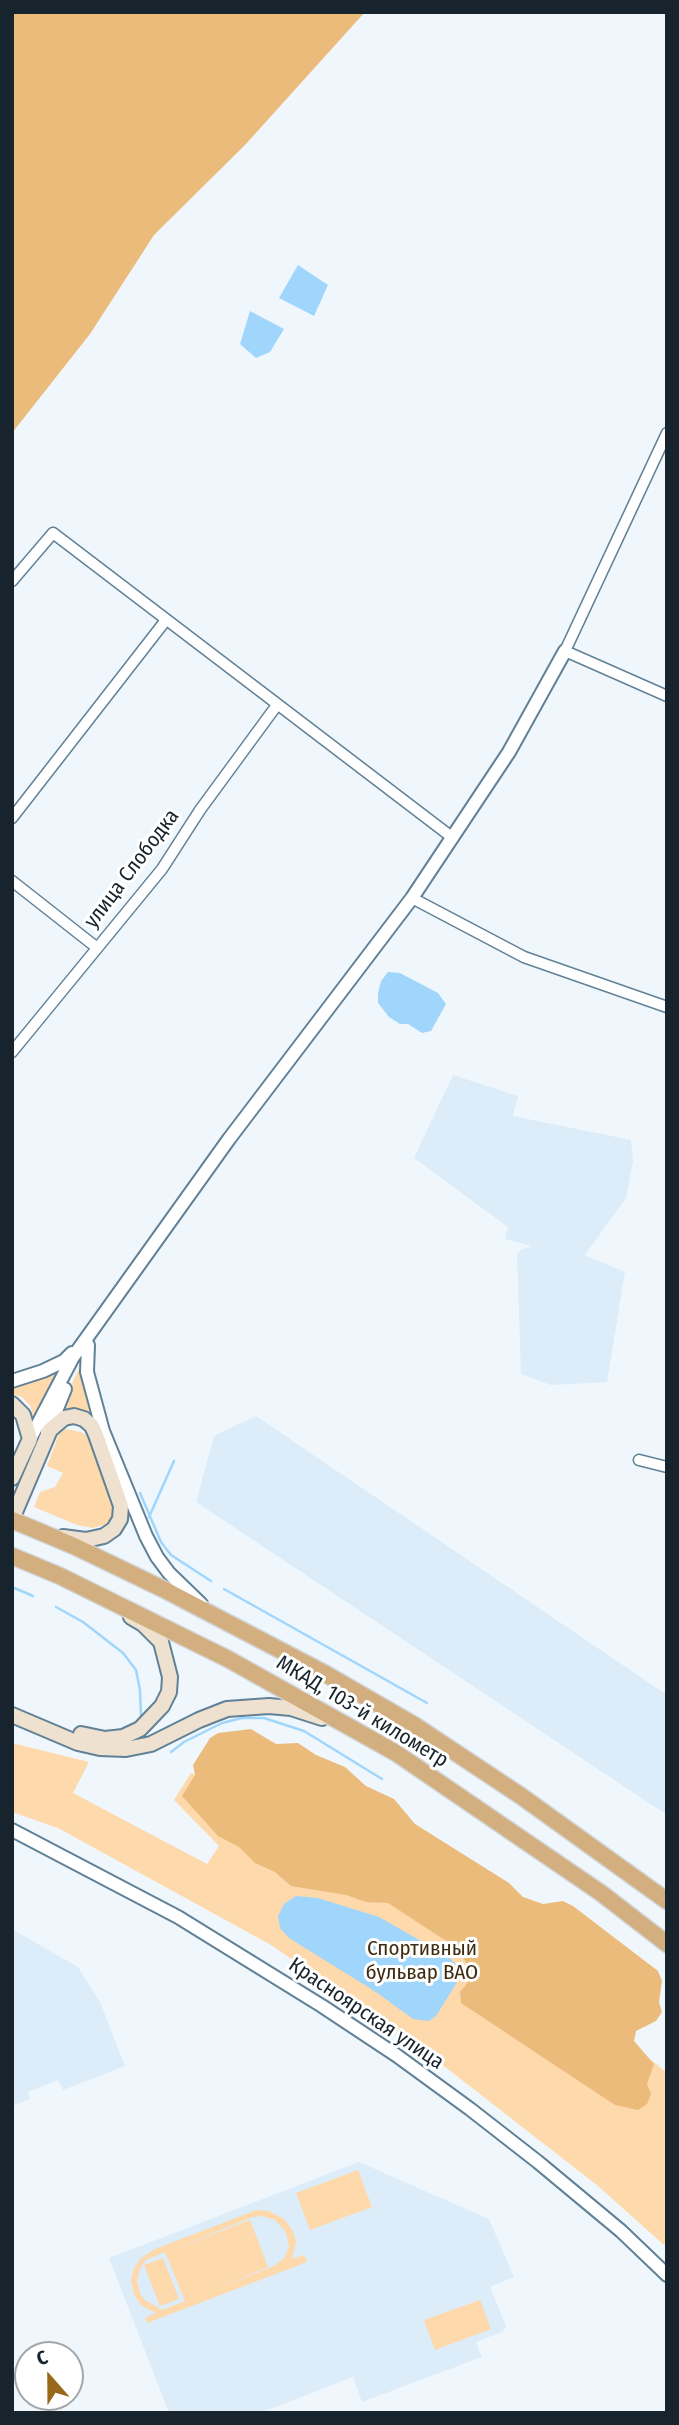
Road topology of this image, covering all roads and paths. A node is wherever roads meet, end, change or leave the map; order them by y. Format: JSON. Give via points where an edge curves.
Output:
{"nodes":[{"id":1,"x":667,"y":433,"type":"edge"},
{"id":2,"x":12,"y":581,"type":"edge"},
{"id":3,"x":166,"y":620,"type":"junction"},
{"id":4,"x":565,"y":651,"type":"junction"},
{"id":5,"x":667,"y":696,"type":"edge"},
{"id":6,"x":277,"y":705,"type":"junction"},
{"id":7,"x":12,"y":818,"type":"edge"},
{"id":8,"x":453,"y":838,"type":"junction"},
{"id":9,"x":12,"y":881,"type":"edge"},
{"id":10,"x":412,"y":898,"type":"junction"},
{"id":11,"x":96,"y":947,"type":"junction"},
{"id":12,"x":667,"y":1007,"type":"edge"},
{"id":13,"x":12,"y":1052,"type":"edge"},
{"id":14,"x":85,"y":1344,"type":"junction"},
{"id":15,"x":12,"y":1381,"type":"edge"},
{"id":16,"x":12,"y":1405,"type":"edge"},
{"id":17,"x":37,"y":1442,"type":"junction"},
{"id":18,"x":639,"y":1460,"type":"dead end"},
{"id":19,"x":667,"y":1467,"type":"edge"},
{"id":20,"x":12,"y":1478,"type":"edge"},
{"id":21,"x":12,"y":1520,"type":"edge"},
{"id":22,"x":35,"y":1530,"type":"junction"},
{"id":23,"x":12,"y":1556,"type":"edge"},
{"id":24,"x":60,"y":1576,"type":"junction"},
{"id":25,"x":212,"y":1614,"type":"junction"},
{"id":26,"x":12,"y":1706,"type":"edge"},
{"id":27,"x":12,"y":1715,"type":"edge"},
{"id":28,"x":396,"y":1753,"type":"junction"},
{"id":29,"x":12,"y":1830,"type":"edge"},
{"id":30,"x":667,"y":1901,"type":"edge"},
{"id":31,"x":667,"y":1944,"type":"edge"},
{"id":32,"x":667,"y":2275,"type":"edge"}],
"edges":[{"from":1,"to":4,"type":"street"},
{"from":2,"to":3,"type":"street","via":[[53,533]]},
{"from":3,"to":6,"type":"street"},
{"from":3,"to":7,"type":"street"},
{"from":4,"to":5,"type":"street"},
{"from":4,"to":8,"type":"street","via":[[509,752]]},
{"from":6,"to":8,"type":"street"},
{"from":6,"to":11,"type":"street","name":"улица Слободка","via":[[162,869]]},
{"from":8,"to":10,"type":"street"},
{"from":9,"to":11,"type":"street"},
{"from":10,"to":12,"type":"street","via":[[524,957]]},
{"from":10,"to":14,"type":"street","via":[[229,1139]]},
{"from":11,"to":13,"type":"street","name":"улица Слободка"},
{"from":14,"to":15,"type":"street","via":[[64,1361]]},
{"from":14,"to":17,"type":"street"},
{"from":14,"to":25,"type":"street","via":[[87,1372],[103,1431],[146,1536],[169,1573]]},
{"from":16,"to":17,"type":"main road","via":[[23,1415]]},
{"from":17,"to":20,"type":"main road"},
{"from":17,"to":21,"type":"main road"},
{"from":17,"to":22,"type":"main road","via":[[64,1418],[84,1419],[92,1426],[121,1506],[120,1519],[104,1536],[86,1541]]},
{"from":18,"to":19,"type":"street"},
{"from":21,"to":22,"type":"highway","name":"МКАД, 103-й километр"},
{"from":22,"to":25,"type":"highway","name":"МКАД, 103-й километр"},
{"from":23,"to":24,"type":"highway","name":"МКАД, 103-й километр"},
{"from":24,"to":26,"type":"main road","via":[[143,1624],[162,1642],[169,1692],[141,1729],[105,1739]]},
{"from":24,"to":28,"type":"highway","name":"МКАД, 103-й километр","via":[[228,1659]]},
{"from":25,"to":30,"type":"highway","name":"МКАД, 103-й километр","via":[[414,1725]]},
{"from":27,"to":28,"type":"main road","via":[[78,1743],[126,1749],[151,1744],[227,1709],[291,1708],[314,1714]]},
{"from":28,"to":31,"type":"highway","name":"МКАД, 103-й километр","via":[[601,1893]]},
{"from":29,"to":32,"type":"street","name":"Красноярская улица","via":[[184,1921],[407,2063],[538,2162]]}]}
